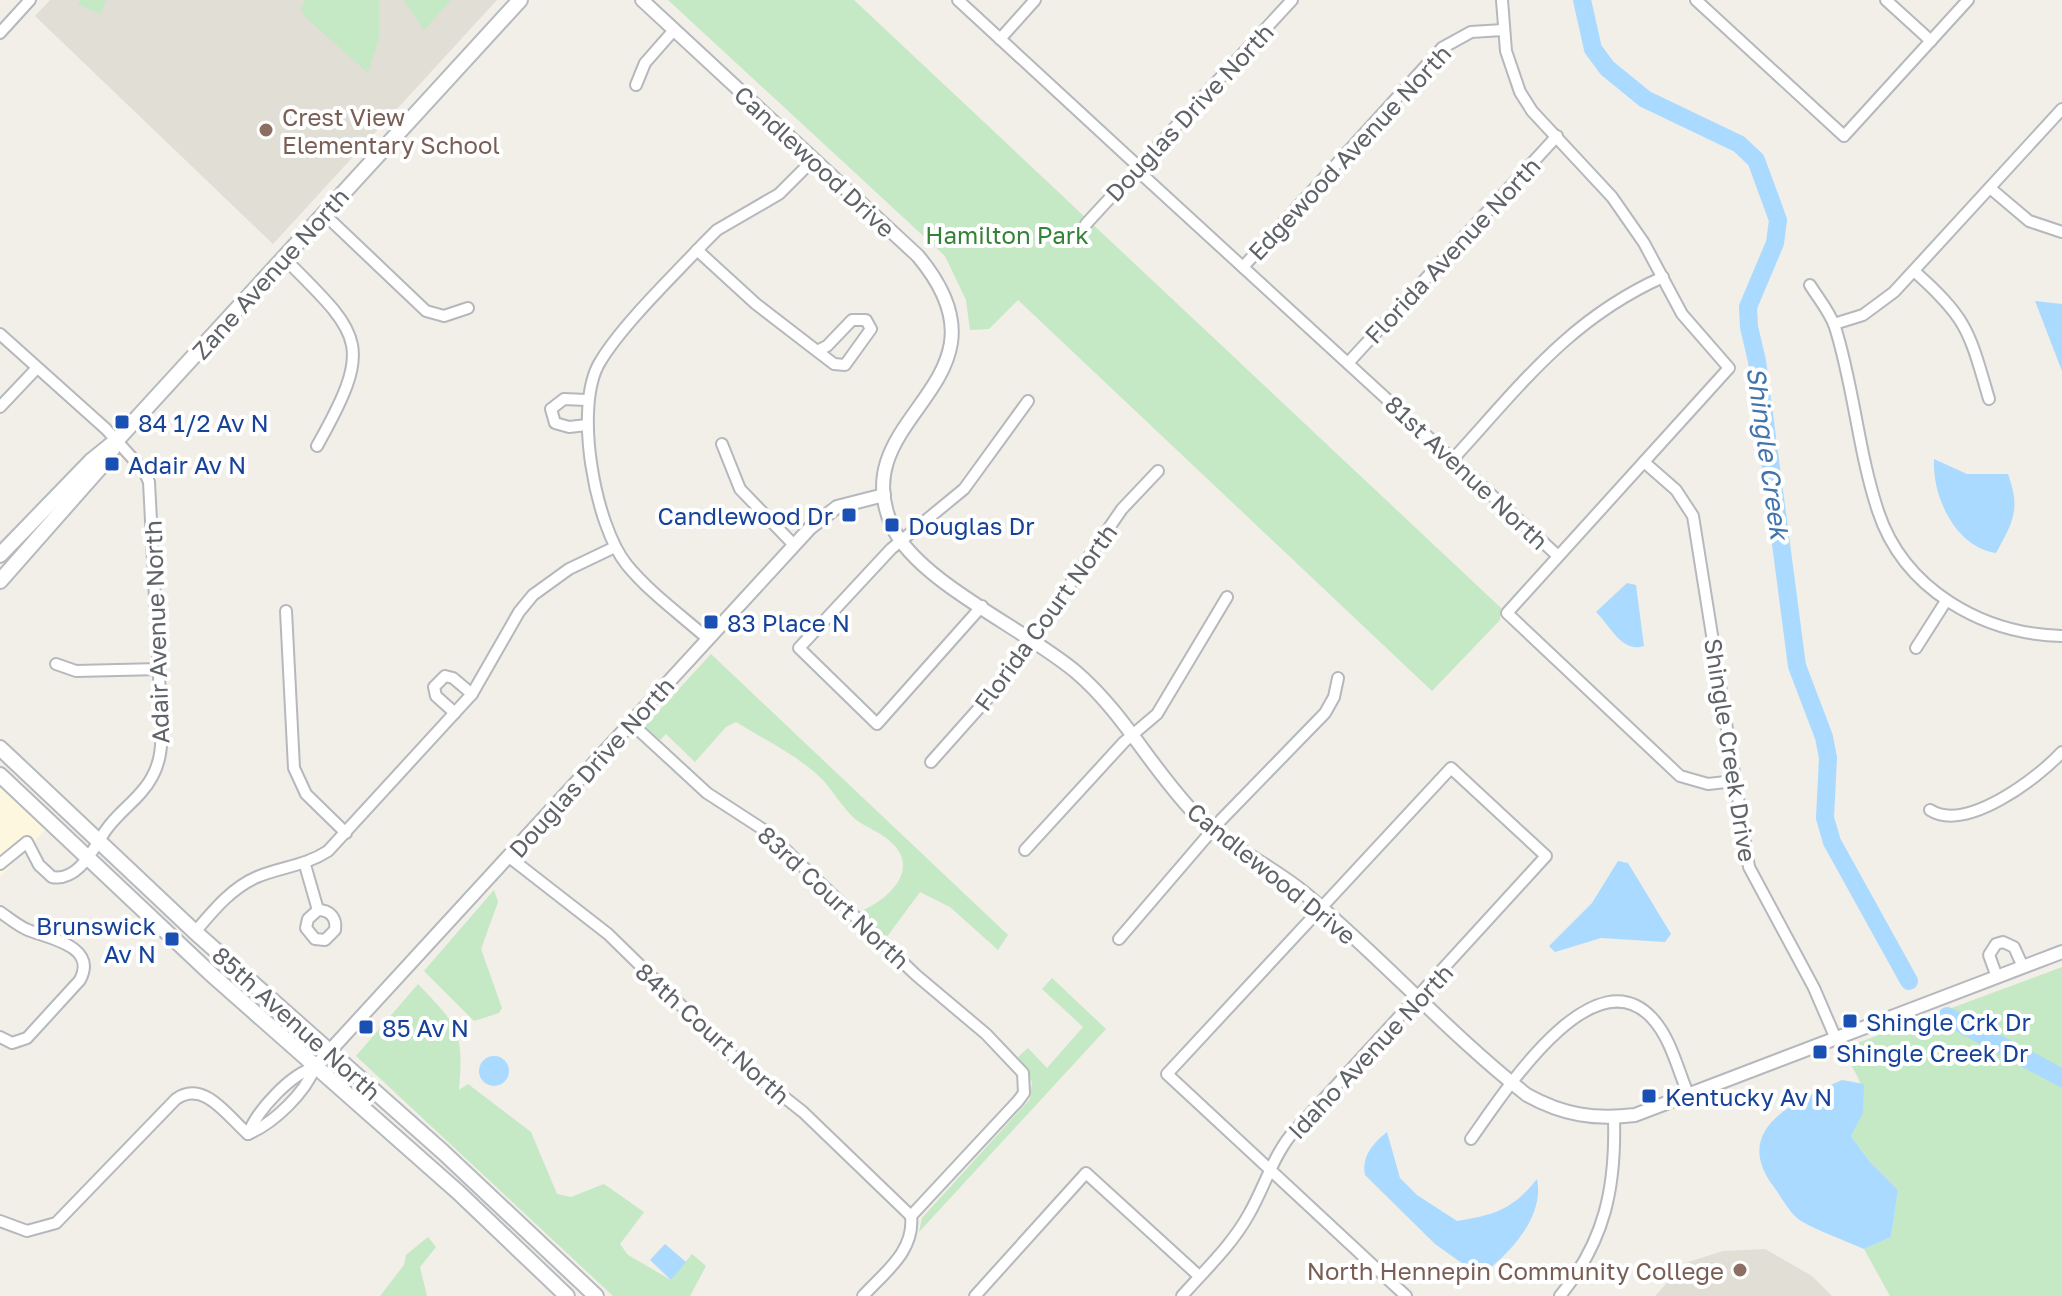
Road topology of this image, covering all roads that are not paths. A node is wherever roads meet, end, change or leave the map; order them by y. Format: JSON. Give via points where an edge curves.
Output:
{"nodes":[{"id":1,"x":30,"y":0,"type":"edge"},
{"id":2,"x":520,"y":0,"type":"edge"},
{"id":3,"x":642,"y":0,"type":"edge"},
{"id":4,"x":958,"y":0,"type":"edge"},
{"id":5,"x":1035,"y":0,"type":"edge"},
{"id":6,"x":1292,"y":0,"type":"edge"},
{"id":7,"x":1502,"y":0,"type":"edge"},
{"id":8,"x":1696,"y":0,"type":"edge"},
{"id":9,"x":1886,"y":0,"type":"edge"},
{"id":10,"x":1968,"y":0,"type":"edge"},
{"id":11,"x":674,"y":30,"type":"junction"},
{"id":12,"x":1503,"y":30,"type":"junction"},
{"id":13,"x":0,"y":33,"type":"edge"},
{"id":14,"x":1000,"y":39,"type":"junction"},
{"id":15,"x":1931,"y":41,"type":"junction"},
{"id":16,"x":636,"y":85,"type":"dead end"},
{"id":17,"x":2062,"y":109,"type":"edge"},
{"id":18,"x":1557,"y":136,"type":"junction"},
{"id":19,"x":814,"y":159,"type":"junction"},
{"id":20,"x":1138,"y":168,"type":"junction"},
{"id":21,"x":1990,"y":188,"type":"junction"},
{"id":22,"x":324,"y":214,"type":"junction"},
{"id":23,"x":1086,"y":224,"type":"dead end"},
{"id":24,"x":2062,"y":232,"type":"edge"},
{"id":25,"x":697,"y":250,"type":"junction"},
{"id":26,"x":284,"y":258,"type":"junction"},
{"id":27,"x":1243,"y":267,"type":"junction"},
{"id":28,"x":1914,"y":271,"type":"junction"},
{"id":29,"x":1663,"y":277,"type":"junction"},
{"id":30,"x":1810,"y":285,"type":"dead end"},
{"id":31,"x":468,"y":308,"type":"dead end"},
{"id":32,"x":1834,"y":324,"type":"junction"},
{"id":33,"x":0,"y":334,"type":"edge"},
{"id":34,"x":817,"y":351,"type":"junction"},
{"id":35,"x":1348,"y":363,"type":"junction"},
{"id":36,"x":36,"y":369,"type":"junction"},
{"id":37,"x":1989,"y":399,"type":"dead end"},
{"id":38,"x":586,"y":400,"type":"junction"},
{"id":39,"x":1028,"y":401,"type":"dead end"},
{"id":40,"x":0,"y":407,"type":"edge"},
{"id":41,"x":587,"y":425,"type":"junction"},
{"id":42,"x":117,"y":440,"type":"junction"},
{"id":43,"x":722,"y":444,"type":"dead end"},
{"id":44,"x":317,"y":446,"type":"dead end"},
{"id":45,"x":1453,"y":459,"type":"junction"},
{"id":46,"x":1644,"y":462,"type":"junction"},
{"id":47,"x":1158,"y":471,"type":"dead end"},
{"id":48,"x":884,"y":495,"type":"junction"},
{"id":49,"x":900,"y":541,"type":"junction"},
{"id":50,"x":794,"y":545,"type":"junction"},
{"id":51,"x":615,"y":547,"type":"junction"},
{"id":52,"x":0,"y":555,"type":"edge"},
{"id":53,"x":1558,"y":556,"type":"junction"},
{"id":54,"x":0,"y":581,"type":"edge"},
{"id":55,"x":1227,"y":597,"type":"dead end"},
{"id":56,"x":1946,"y":601,"type":"junction"},
{"id":57,"x":982,"y":606,"type":"junction"},
{"id":58,"x":286,"y":611,"type":"dead end"},
{"id":59,"x":2062,"y":636,"type":"edge"},
{"id":60,"x":708,"y":639,"type":"junction"},
{"id":61,"x":1033,"y":640,"type":"junction"},
{"id":62,"x":1916,"y":648,"type":"dead end"},
{"id":63,"x":56,"y":664,"type":"dead end"},
{"id":64,"x":160,"y":669,"type":"junction"},
{"id":65,"x":1338,"y":678,"type":"dead end"},
{"id":66,"x":472,"y":694,"type":"junction"},
{"id":67,"x":455,"y":713,"type":"junction"},
{"id":68,"x":631,"y":723,"type":"junction"},
{"id":69,"x":1133,"y":734,"type":"junction"},
{"id":70,"x":0,"y":737,"type":"edge"},
{"id":71,"x":0,"y":748,"type":"edge"},
{"id":72,"x":2062,"y":752,"type":"edge"},
{"id":73,"x":931,"y":762,"type":"dead end"},
{"id":74,"x":0,"y":775,"type":"edge"},
{"id":75,"x":30,"y":776,"type":"junction"},
{"id":76,"x":1735,"y":781,"type":"junction"},
{"id":77,"x":1930,"y":810,"type":"dead end"},
{"id":78,"x":1213,"y":832,"type":"junction"},
{"id":79,"x":346,"y":833,"type":"junction"},
{"id":80,"x":100,"y":842,"type":"junction"},
{"id":81,"x":1025,"y":850,"type":"dead end"},
{"id":82,"x":509,"y":857,"type":"junction"},
{"id":83,"x":88,"y":859,"type":"junction"},
{"id":84,"x":0,"y":864,"type":"edge"},
{"id":85,"x":305,"y":865,"type":"junction"},
{"id":86,"x":1322,"y":909,"type":"junction"},
{"id":87,"x":318,"y":910,"type":"dead end"},
{"id":88,"x":0,"y":912,"type":"edge"},
{"id":89,"x":195,"y":932,"type":"junction"},
{"id":90,"x":1119,"y":939,"type":"dead end"},
{"id":91,"x":2062,"y":952,"type":"edge"},
{"id":92,"x":2023,"y":967,"type":"junction"},
{"id":93,"x":1997,"y":977,"type":"junction"},
{"id":94,"x":1419,"y":998,"type":"junction"},
{"id":95,"x":0,"y":1037,"type":"edge"},
{"id":96,"x":1836,"y":1039,"type":"junction"},
{"id":97,"x":329,"y":1052,"type":"junction"},
{"id":98,"x":315,"y":1067,"type":"junction"},
{"id":99,"x":1512,"y":1083,"type":"junction"},
{"id":100,"x":1689,"y":1096,"type":"junction"},
{"id":101,"x":1614,"y":1118,"type":"junction"},
{"id":102,"x":1471,"y":1139,"type":"dead end"},
{"id":103,"x":1270,"y":1170,"type":"junction"},
{"id":104,"x":911,"y":1216,"type":"junction"},
{"id":105,"x":0,"y":1221,"type":"edge"},
{"id":106,"x":536,"y":1238,"type":"junction"},
{"id":107,"x":523,"y":1253,"type":"junction"},
{"id":108,"x":1199,"y":1276,"type":"junction"},
{"id":109,"x":567,"y":1296,"type":"edge"},
{"id":110,"x":596,"y":1296,"type":"edge"},
{"id":111,"x":863,"y":1296,"type":"edge"},
{"id":112,"x":975,"y":1296,"type":"edge"},
{"id":113,"x":1182,"y":1296,"type":"edge"},
{"id":114,"x":1406,"y":1296,"type":"edge"},
{"id":115,"x":1560,"y":1296,"type":"edge"}],
"edges":[{"from":1,"to":13,"type":"street"},
{"from":2,"to":22,"type":"main road","name":"Zane Avenue North"},
{"from":3,"to":11,"type":"street","name":"Candlewood Drive"},
{"from":4,"to":14,"type":"street","name":"81st Avenue North"},
{"from":5,"to":14,"type":"street"},
{"from":6,"to":20,"type":"street","name":"Douglas Drive North"},
{"from":7,"to":12,"type":"street"},
{"from":8,"to":15,"type":"street","via":[[1844,136]]},
{"from":9,"to":15,"type":"street"},
{"from":10,"to":15,"type":"street"},
{"from":11,"to":16,"type":"street","via":[[645,63]]},
{"from":11,"to":19,"type":"street","name":"Candlewood Drive"},
{"from":12,"to":18,"type":"street","via":[[1520,92]]},
{"from":12,"to":27,"type":"street","name":"Edgewood Avenue North","via":[[1471,32],[1442,48]]},
{"from":14,"to":20,"type":"street","name":"81st Avenue North"},
{"from":17,"to":21,"type":"street"},
{"from":18,"to":29,"type":"street","via":[[1629,219]]},
{"from":18,"to":35,"type":"street","name":"Florida Avenue North"},
{"from":19,"to":25,"type":"street","via":[[779,194],[717,230]]},
{"from":19,"to":48,"type":"street","name":"Candlewood Drive","via":[[918,256],[940,286],[950,312],[947,364],[890,448]]},
{"from":20,"to":23,"type":"street","name":"Douglas Drive North"},
{"from":20,"to":27,"type":"street","name":"81st Avenue North"},
{"from":21,"to":24,"type":"street","via":[[2029,221]]},
{"from":21,"to":28,"type":"street"},
{"from":22,"to":26,"type":"main road","name":"Zane Avenue North"},
{"from":22,"to":31,"type":"street","via":[[426,311],[444,316]]},
{"from":25,"to":34,"type":"street"},
{"from":25,"to":38,"type":"street","via":[[600,360]]},
{"from":26,"to":42,"type":"main road","name":"Zane Avenue North"},
{"from":26,"to":44,"type":"street","via":[[333,306],[352,345],[351,375]]},
{"from":27,"to":35,"type":"street","name":"81st Avenue North"},
{"from":28,"to":32,"type":"street","via":[[1879,305]]},
{"from":28,"to":37,"type":"street","via":[[1947,300],[1967,328]]},
{"from":29,"to":45,"type":"street","via":[[1576,328]]},
{"from":29,"to":46,"type":"street","via":[[1698,336],[1729,368]]},
{"from":30,"to":32,"type":"street"},
{"from":32,"to":56,"type":"street","via":[[1879,514],[1906,563]]},
{"from":33,"to":36,"type":"street","name":"Adair Avenue North"},
{"from":34,"to":34,"type":"street","via":[[852,320],[866,320],[871,329],[845,365],[834,364]]},
{"from":35,"to":45,"type":"street","name":"81st Avenue North"},
{"from":36,"to":40,"type":"street"},
{"from":36,"to":42,"type":"street","name":"Adair Avenue North"},
{"from":38,"to":41,"type":"street"},
{"from":38,"to":41,"type":"street","via":[[564,399],[551,409],[561,426]]},
{"from":39,"to":49,"type":"street","via":[[964,489]]},
{"from":41,"to":51,"type":"street","via":[[601,505]]},
{"from":42,"to":52,"type":"main road","name":"Zane Avenue North"},
{"from":42,"to":54,"type":"main road","name":"Zane Avenue North","via":[[104,463]]},
{"from":42,"to":64,"type":"street","name":"Adair Avenue North","via":[[149,482]]},
{"from":43,"to":50,"type":"street","via":[[740,489]]},
{"from":45,"to":53,"type":"street","name":"81st Avenue North"},
{"from":46,"to":53,"type":"street"},
{"from":46,"to":76,"type":"street","name":"Shingle Creek Drive","via":[[1676,490],[1693,516]]},
{"from":47,"to":61,"type":"street","name":"Florida Court North","via":[[1122,509]]},
{"from":48,"to":49,"type":"street","name":"Candlewood Drive"},
{"from":48,"to":50,"type":"street","name":"Douglas Drive North","via":[[837,507]]},
{"from":49,"to":57,"type":"street","name":"Candlewood Drive","via":[[928,569]]},
{"from":49,"to":57,"type":"street","via":[[799,648],[877,724]]},
{"from":50,"to":60,"type":"street","name":"Douglas Drive North"},
{"from":51,"to":60,"type":"street","via":[[641,579]]},
{"from":51,"to":66,"type":"street","via":[[569,569],[533,595]]},
{"from":53,"to":76,"type":"street","name":"81st Avenue North","via":[[1507,613],[1680,776],[1708,784]]},
{"from":55,"to":69,"type":"street","via":[[1157,714]]},
{"from":56,"to":59,"type":"street","via":[[1999,627]]},
{"from":56,"to":62,"type":"street"},
{"from":57,"to":61,"type":"street","name":"Candlewood Drive"},
{"from":58,"to":79,"type":"street","via":[[294,768],[306,794]]},
{"from":60,"to":68,"type":"street","name":"Douglas Drive North"},
{"from":61,"to":69,"type":"street","name":"Candlewood Drive","via":[[1094,688]]},
{"from":61,"to":73,"type":"street","name":"Florida Court North","via":[[971,721]]},
{"from":63,"to":64,"type":"street","via":[[76,671]]},
{"from":64,"to":80,"type":"street","name":"Adair Avenue North","via":[[162,734],[157,765]]},
{"from":65,"to":78,"type":"street","via":[[1325,713]]},
{"from":66,"to":67,"type":"street"},
{"from":66,"to":67,"type":"street","via":[[453,678],[438,681],[436,696]]},
{"from":67,"to":79,"type":"street"},
{"from":68,"to":82,"type":"street","name":"Douglas Drive North"},
{"from":68,"to":104,"type":"street","name":"83rd Court North","via":[[707,793],[767,832],[1017,1064],[1026,1082],[1018,1101]]},
{"from":69,"to":78,"type":"street","name":"Candlewood Drive","via":[[1177,795]]},
{"from":69,"to":81,"type":"street"},
{"from":70,"to":75,"type":"main road","via":[[19,755]]},
{"from":71,"to":75,"type":"main road","name":"85th Avenue North"},
{"from":72,"to":77,"type":"street","via":[[2033,781],[2007,796],[1951,816]]},
{"from":74,"to":83,"type":"main road","name":"85th Avenue North"},
{"from":75,"to":80,"type":"main road","name":"85th Avenue North"},
{"from":76,"to":96,"type":"street","name":"Shingle Creek Drive","via":[[1753,881],[1814,988]]},
{"from":78,"to":86,"type":"street","name":"Candlewood Drive"},
{"from":78,"to":90,"type":"street"},
{"from":79,"to":85,"type":"street"},
{"from":80,"to":83,"type":"street","name":"Adair Avenue North"},
{"from":80,"to":89,"type":"main road","name":"85th Avenue North"},
{"from":82,"to":97,"type":"street","name":"Douglas Drive North"},
{"from":82,"to":104,"type":"street","name":"84th Court North","via":[[608,934],[737,1060],[810,1117]]},
{"from":83,"to":84,"type":"street","via":[[65,877],[52,877],[27,842]]},
{"from":83,"to":98,"type":"main road","name":"85th Avenue North"},
{"from":85,"to":87,"type":"street"},
{"from":85,"to":89,"type":"street","via":[[254,878],[226,898]]},
{"from":86,"to":94,"type":"street","name":"Candlewood Drive"},
{"from":86,"to":94,"type":"street","name":"Idaho Avenue North","via":[[1451,768],[1546,856]]},
{"from":86,"to":103,"type":"street","via":[[1167,1074]]},
{"from":88,"to":95,"type":"street","via":[[26,929],[64,941],[80,956],[84,970],[27,1038],[12,1043]]},
{"from":89,"to":97,"type":"main road","name":"85th Avenue North"},
{"from":91,"to":92,"type":"street","name":"Candlewood Drive"},
{"from":92,"to":93,"type":"street","name":"Candlewood Drive"},
{"from":92,"to":93,"type":"street","via":[[2014,947],[1996,944],[1989,955]]},
{"from":93,"to":96,"type":"street","name":"Candlewood Drive"},
{"from":94,"to":99,"type":"street","name":"Candlewood Drive"},
{"from":94,"to":103,"type":"street","name":"Idaho Avenue North","via":[[1290,1136]]},
{"from":96,"to":100,"type":"street","name":"Candlewood Drive"},
{"from":97,"to":98,"type":"street","name":"Douglas Drive North"},
{"from":97,"to":106,"type":"main road","name":"85th Avenue North"},
{"from":98,"to":105,"type":"street","name":"Douglas Drive North","via":[[270,1122],[248,1134],[204,1094],[187,1092],[56,1223],[27,1231]]},
{"from":98,"to":107,"type":"main road","name":"85th Avenue North"},
{"from":99,"to":100,"type":"street","via":[[1583,1010],[1624,1002],[1659,1026]]},
{"from":99,"to":101,"type":"street","name":"Candlewood Drive","via":[[1569,1114]]},
{"from":99,"to":102,"type":"street"},
{"from":100,"to":101,"type":"street","name":"Candlewood Drive"},
{"from":101,"to":115,"type":"street","via":[[1611,1199],[1593,1250]]},
{"from":103,"to":108,"type":"street","name":"Idaho Avenue North","via":[[1240,1228]]},
{"from":103,"to":114,"type":"street"},
{"from":104,"to":111,"type":"street","via":[[906,1249]]},
{"from":106,"to":107,"type":"main road"},
{"from":106,"to":110,"type":"main road","name":"85th Avenue North"},
{"from":107,"to":109,"type":"main road","name":"85th Avenue North"},
{"from":108,"to":112,"type":"street","via":[[1086,1173]]},
{"from":108,"to":113,"type":"street","name":"Idaho Avenue North"}]}
